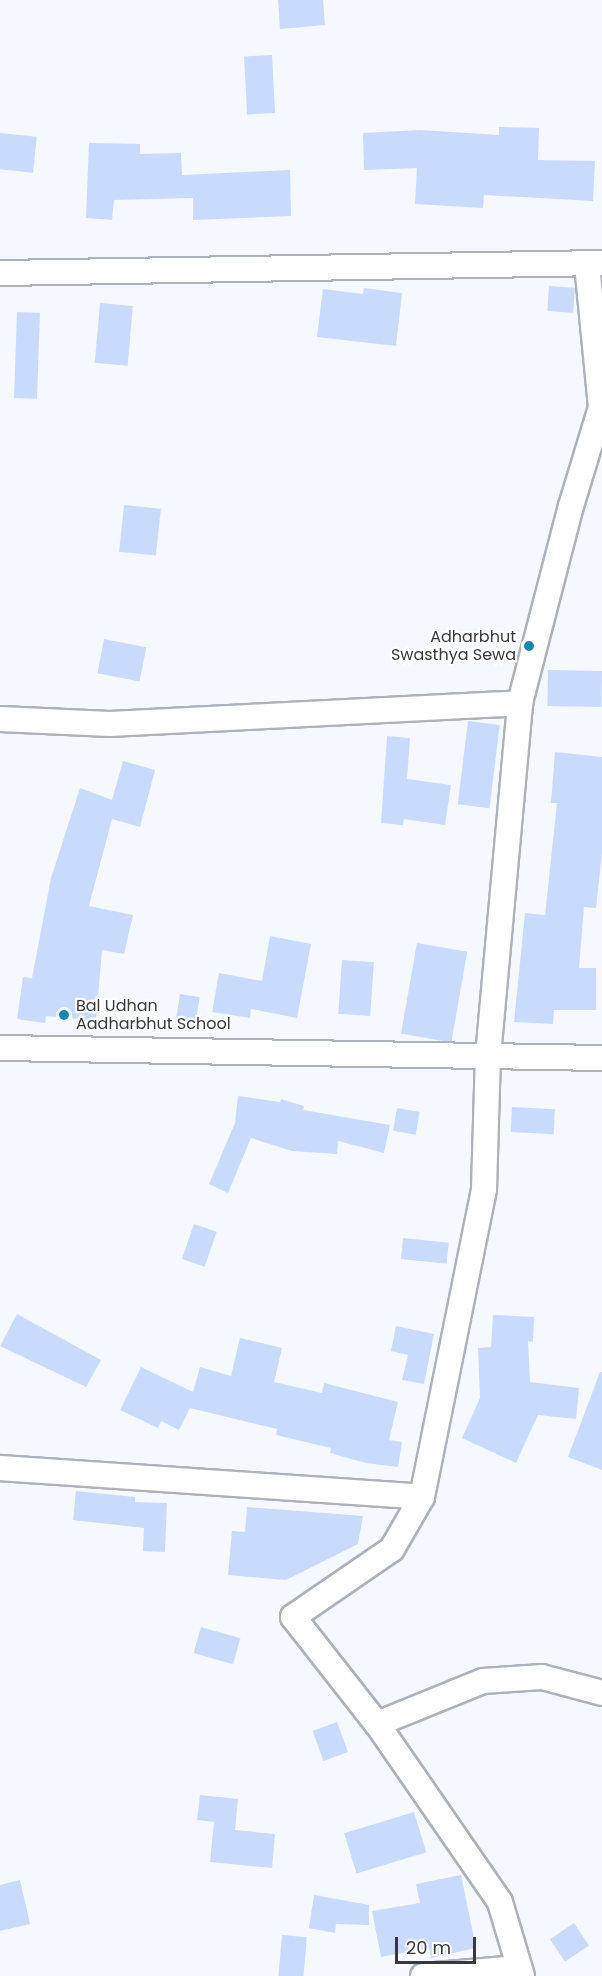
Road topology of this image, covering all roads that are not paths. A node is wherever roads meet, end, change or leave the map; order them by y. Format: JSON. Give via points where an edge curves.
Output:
{"nodes":[{"id":1,"x":595,"y":264,"type":"edge"},
{"id":2,"x":0,"y":273,"type":"edge"},
{"id":3,"x":520,"y":703,"type":"junction"},
{"id":4,"x":0,"y":719,"type":"edge"},
{"id":5,"x":0,"y":1048,"type":"edge"},
{"id":6,"x":488,"y":1056,"type":"junction"},
{"id":7,"x":602,"y":1058,"type":"edge"},
{"id":8,"x":0,"y":1468,"type":"edge"},
{"id":9,"x":422,"y":1497,"type":"junction"},
{"id":10,"x":602,"y":1693,"type":"edge"},
{"id":11,"x":376,"y":1724,"type":"junction"},
{"id":12,"x":521,"y":1972,"type":"edge"},
{"id":13,"x":423,"y":1976,"type":"edge"}],
"edges":[{"from":1,"to":2,"type":"street"},
{"from":1,"to":3,"type":"street","via":[[601,407]]},
{"from":3,"to":4,"type":"street","via":[[110,724]]},
{"from":3,"to":6,"type":"street"},
{"from":5,"to":6,"type":"street"},
{"from":6,"to":7,"type":"street"},
{"from":6,"to":9,"type":"street","via":[[484,1189]]},
{"from":8,"to":9,"type":"street"},
{"from":9,"to":11,"type":"street","via":[[392,1549],[293,1617]]},
{"from":10,"to":11,"type":"street","via":[[542,1677],[483,1681]]},
{"from":11,"to":12,"type":"street","via":[[500,1902]]},
{"from":12,"to":13,"type":"street"}]}
